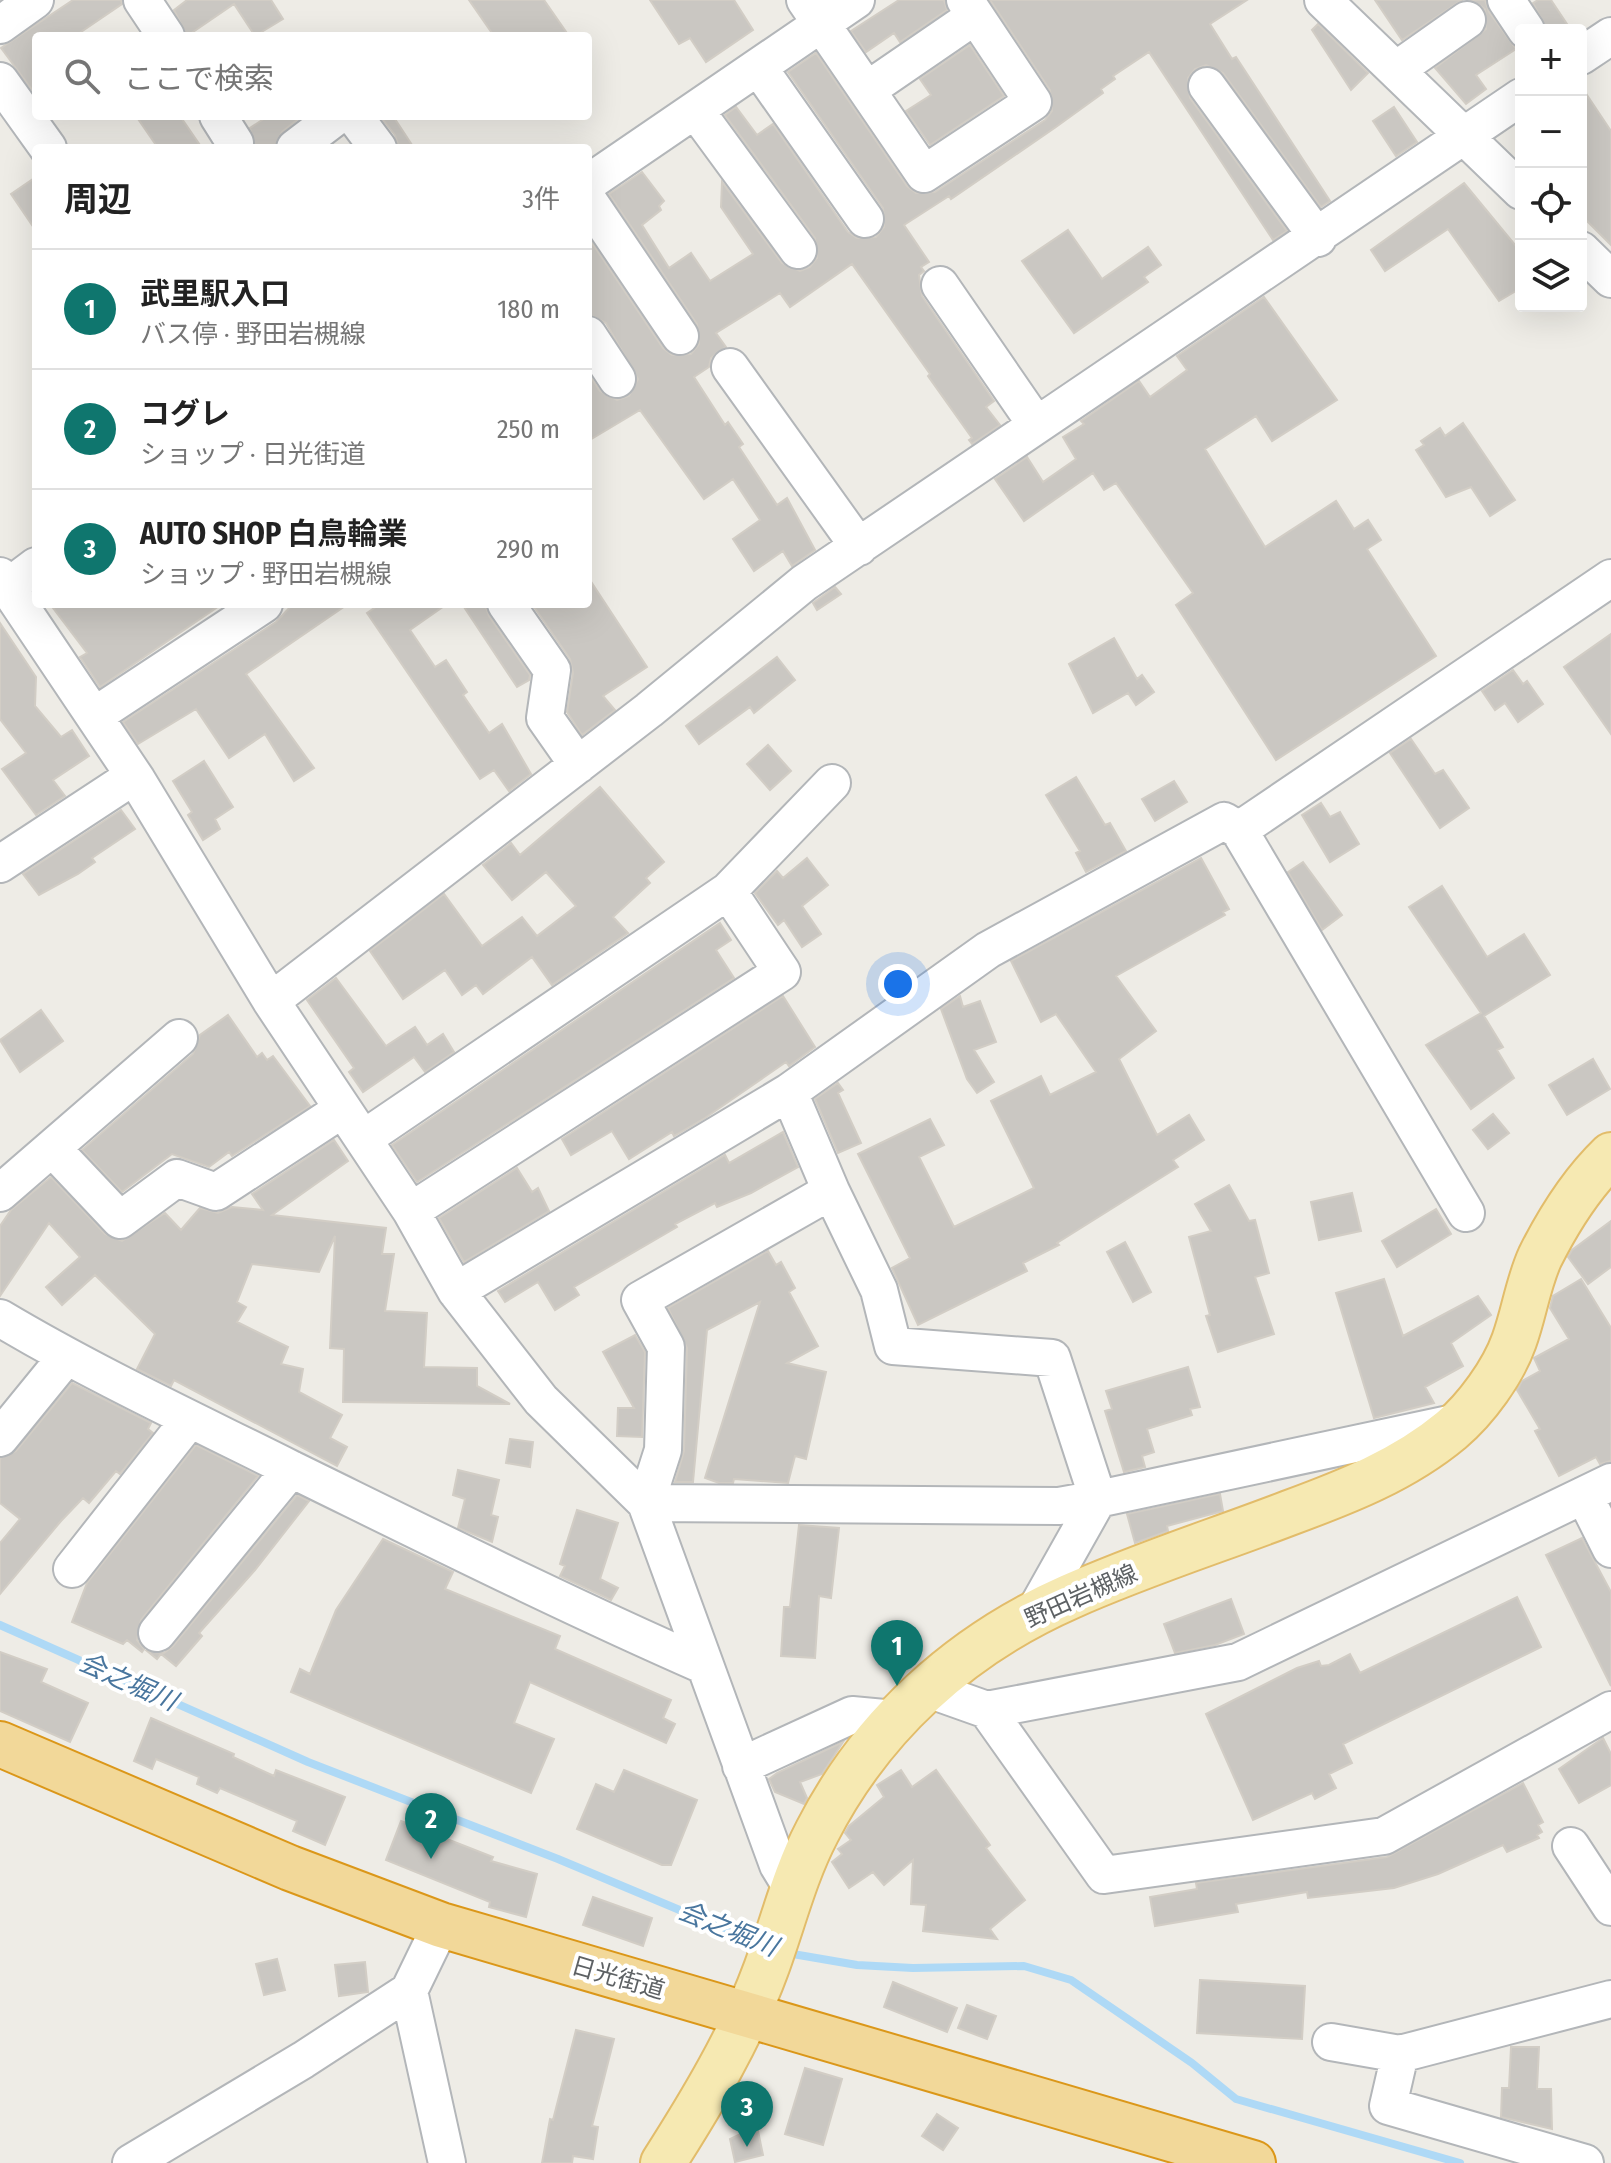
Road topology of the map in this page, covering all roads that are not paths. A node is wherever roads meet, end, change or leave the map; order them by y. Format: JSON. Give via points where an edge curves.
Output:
{"nodes":[{"id":1,"x":35,"y":0,"type":"edge"},
{"id":2,"x":142,"y":0,"type":"edge"},
{"id":3,"x":856,"y":0,"type":"edge"},
{"id":4,"x":1506,"y":0,"type":"edge"},
{"id":5,"x":1332,"y":2,"type":"edge"},
{"id":6,"x":970,"y":8,"type":"edge"},
{"id":7,"x":814,"y":12,"type":"edge"},
{"id":8,"x":1467,"y":20,"type":"dead end"},
{"id":9,"x":1522,"y":24,"type":"edge"},
{"id":10,"x":0,"y":25,"type":"edge"},
{"id":11,"x":163,"y":32,"type":"edge"},
{"id":12,"x":1611,"y":36,"type":"edge"},
{"id":13,"x":1587,"y":52,"type":"edge"},
{"id":14,"x":759,"y":68,"type":"junction"},
{"id":15,"x":1396,"y":70,"type":"junction"},
{"id":16,"x":0,"y":81,"type":"edge"},
{"id":17,"x":1207,"y":86,"type":"dead end"},
{"id":18,"x":867,"y":90,"type":"junction"},
{"id":19,"x":1515,"y":101,"type":"edge"},
{"id":20,"x":696,"y":111,"type":"junction"},
{"id":21,"x":332,"y":120,"type":"edge"},
{"id":22,"x":357,"y":120,"type":"edge"},
{"id":23,"x":1465,"y":136,"type":"junction"},
{"id":24,"x":45,"y":144,"type":"edge"},
{"id":25,"x":300,"y":144,"type":"edge"},
{"id":26,"x":375,"y":144,"type":"edge"},
{"id":27,"x":592,"y":180,"type":"edge"},
{"id":28,"x":1515,"y":185,"type":"edge"},
{"id":29,"x":592,"y":206,"type":"edge"},
{"id":30,"x":865,"y":219,"type":"dead end"},
{"id":31,"x":1318,"y":238,"type":"junction"},
{"id":32,"x":798,"y":250,"type":"dead end"},
{"id":33,"x":1587,"y":256,"type":"edge"},
{"id":34,"x":1611,"y":279,"type":"edge"},
{"id":35,"x":940,"y":285,"type":"dead end"},
{"id":36,"x":680,"y":336,"type":"dead end"},
{"id":37,"x":592,"y":341,"type":"edge"},
{"id":38,"x":730,"y":367,"type":"dead end"},
{"id":39,"x":617,"y":379,"type":"dead end"},
{"id":40,"x":1035,"y":423,"type":"junction"},
{"id":41,"x":859,"y":547,"type":"junction"},
{"id":42,"x":15,"y":576,"type":"edge"},
{"id":43,"x":1611,"y":578,"type":"edge"},
{"id":44,"x":32,"y":606,"type":"edge"},
{"id":45,"x":33,"y":608,"type":"edge"},
{"id":46,"x":258,"y":608,"type":"edge"},
{"id":47,"x":509,"y":608,"type":"edge"},
{"id":48,"x":94,"y":716,"type":"junction"},
{"id":49,"x":578,"y":765,"type":"junction"},
{"id":50,"x":134,"y":776,"type":"junction"},
{"id":51,"x":832,"y":783,"type":"dead end"},
{"id":52,"x":1239,"y":830,"type":"junction"},
{"id":53,"x":0,"y":864,"type":"edge"},
{"id":54,"x":728,"y":891,"type":"junction"},
{"id":55,"x":271,"y":1001,"type":"junction"},
{"id":56,"x":179,"y":1038,"type":"dead end"},
{"id":57,"x":789,"y":1092,"type":"junction"},
{"id":58,"x":343,"y":1109,"type":"junction"},
{"id":59,"x":363,"y":1139,"type":"junction"},
{"id":60,"x":52,"y":1148,"type":"junction"},
{"id":61,"x":1608,"y":1165,"type":"edge"},
{"id":62,"x":831,"y":1191,"type":"junction"},
{"id":63,"x":0,"y":1193,"type":"edge"},
{"id":64,"x":411,"y":1211,"type":"junction"},
{"id":65,"x":1466,"y":1213,"type":"dead end"},
{"id":66,"x":456,"y":1291,"type":"junction"},
{"id":67,"x":0,"y":1318,"type":"edge"},
{"id":68,"x":66,"y":1357,"type":"junction"},
{"id":69,"x":190,"y":1419,"type":"junction"},
{"id":70,"x":1459,"y":1421,"type":"junction"},
{"id":71,"x":0,"y":1438,"type":"edge"},
{"id":72,"x":291,"y":1469,"type":"junction"},
{"id":73,"x":1598,"y":1488,"type":"edge"},
{"id":74,"x":1098,"y":1499,"type":"junction"},
{"id":75,"x":646,"y":1503,"type":"junction"},
{"id":76,"x":1611,"y":1549,"type":"edge"},
{"id":77,"x":72,"y":1569,"type":"dead end"},
{"id":78,"x":1031,"y":1618,"type":"junction"},
{"id":79,"x":157,"y":1633,"type":"dead end"},
{"id":80,"x":703,"y":1665,"type":"junction"},
{"id":81,"x":925,"y":1688,"type":"junction"},
{"id":82,"x":987,"y":1710,"type":"junction"},
{"id":83,"x":1611,"y":1710,"type":"edge"},
{"id":84,"x":895,"y":1719,"type":"junction"},
{"id":85,"x":0,"y":1744,"type":"edge"},
{"id":86,"x":741,"y":1766,"type":"junction"},
{"id":87,"x":1571,"y":1846,"type":"dead end"},
{"id":88,"x":1611,"y":1907,"type":"edge"},
{"id":89,"x":441,"y":1925,"type":"junction"},
{"id":90,"x":779,"y":1925,"type":"junction"},
{"id":91,"x":409,"y":1991,"type":"junction"},
{"id":92,"x":1611,"y":1999,"type":"edge"},
{"id":93,"x":744,"y":2015,"type":"junction"},
{"id":94,"x":1331,"y":2042,"type":"dead end"},
{"id":95,"x":1400,"y":2054,"type":"junction"},
{"id":96,"x":131,"y":2163,"type":"edge"},
{"id":97,"x":447,"y":2163,"type":"edge"},
{"id":98,"x":663,"y":2163,"type":"edge"},
{"id":99,"x":1253,"y":2163,"type":"edge"},
{"id":100,"x":1585,"y":2163,"type":"edge"}],
"edges":[{"from":1,"to":10,"type":"street"},
{"from":2,"to":11,"type":"street"},
{"from":3,"to":7,"type":"street"},
{"from":4,"to":9,"type":"street"},
{"from":5,"to":15,"type":"street"},
{"from":6,"to":18,"type":"street"},
{"from":6,"to":18,"type":"street","via":[[1033,102],[924,174]]},
{"from":7,"to":14,"type":"street"},
{"from":7,"to":18,"type":"street"},
{"from":8,"to":15,"type":"street"},
{"from":12,"to":13,"type":"street"},
{"from":14,"to":20,"type":"street"},
{"from":14,"to":30,"type":"street"},
{"from":15,"to":23,"type":"street"},
{"from":16,"to":24,"type":"street"},
{"from":17,"to":31,"type":"street"},
{"from":19,"to":23,"type":"street"},
{"from":20,"to":27,"type":"street"},
{"from":20,"to":32,"type":"street"},
{"from":21,"to":25,"type":"street"},
{"from":22,"to":26,"type":"street"},
{"from":23,"to":28,"type":"street"},
{"from":23,"to":31,"type":"street"},
{"from":29,"to":36,"type":"street"},
{"from":31,"to":40,"type":"street"},
{"from":33,"to":34,"type":"street"},
{"from":35,"to":40,"type":"street"},
{"from":37,"to":39,"type":"street"},
{"from":38,"to":41,"type":"street"},
{"from":40,"to":41,"type":"street"},
{"from":41,"to":49,"type":"street","via":[[804,583]]},
{"from":42,"to":44,"type":"street"},
{"from":43,"to":52,"type":"street"},
{"from":45,"to":48,"type":"street"},
{"from":46,"to":48,"type":"street"},
{"from":47,"to":49,"type":"street","via":[[552,670],[545,718]]},
{"from":48,"to":50,"type":"street"},
{"from":49,"to":55,"type":"street"},
{"from":50,"to":53,"type":"street"},
{"from":50,"to":55,"type":"street"},
{"from":51,"to":54,"type":"street"},
{"from":52,"to":57,"type":"street","via":[[1224,821],[988,950]]},
{"from":52,"to":65,"type":"street"},
{"from":54,"to":59,"type":"street"},
{"from":54,"to":64,"type":"street","via":[[782,972]]},
{"from":55,"to":58,"type":"street"},
{"from":56,"to":60,"type":"street"},
{"from":57,"to":62,"type":"street"},
{"from":57,"to":66,"type":"street"},
{"from":58,"to":59,"type":"street"},
{"from":58,"to":60,"type":"street","via":[[216,1192],[177,1178],[120,1220]]},
{"from":59,"to":64,"type":"street"},
{"from":60,"to":63,"type":"street"},
{"from":61,"to":70,"type":"main road","name":"野田岩槻線","via":[[1572,1204],[1539,1259],[1513,1346],[1478,1402]]},
{"from":62,"to":74,"type":"street","via":[[879,1290],[893,1346],[1052,1358]]},
{"from":62,"to":75,"type":"street","via":[[640,1300],[666,1347],[663,1450]]},
{"from":64,"to":66,"type":"street"},
{"from":66,"to":75,"type":"street","via":[[541,1400]]},
{"from":67,"to":68,"type":"street"},
{"from":68,"to":69,"type":"street"},
{"from":68,"to":71,"type":"street"},
{"from":69,"to":72,"type":"street"},
{"from":69,"to":77,"type":"street"},
{"from":70,"to":74,"type":"street"},
{"from":70,"to":78,"type":"main road","name":"野田岩槻線","via":[[1413,1457],[1360,1486],[1067,1597]]},
{"from":72,"to":79,"type":"street"},
{"from":72,"to":80,"type":"street","via":[[565,1604]]},
{"from":73,"to":76,"type":"street"},
{"from":73,"to":82,"type":"street","via":[[1238,1662]]},
{"from":74,"to":75,"type":"street","via":[[1059,1506]]},
{"from":74,"to":78,"type":"street"},
{"from":75,"to":80,"type":"street"},
{"from":78,"to":81,"type":"main road","name":"野田岩槻線","via":[[987,1642]]},
{"from":80,"to":86,"type":"street"},
{"from":81,"to":82,"type":"street"},
{"from":81,"to":84,"type":"main road","name":"野田岩槻線"},
{"from":82,"to":83,"type":"street","via":[[1104,1875],[1384,1836]]},
{"from":84,"to":86,"type":"street","via":[[852,1715]]},
{"from":84,"to":90,"type":"main road","name":"野田岩槻線","via":[[845,1781],[816,1833]]},
{"from":85,"to":89,"type":"highway","name":"日光街道","via":[[290,1868]]},
{"from":86,"to":90,"type":"street","via":[[778,1865]]},
{"from":87,"to":88,"type":"street"},
{"from":89,"to":91,"type":"street"},
{"from":89,"to":93,"type":"highway","name":"日光街道"},
{"from":90,"to":93,"type":"main road","name":"野田岩槻線"},
{"from":91,"to":96,"type":"street"},
{"from":91,"to":97,"type":"street"},
{"from":92,"to":95,"type":"street"},
{"from":93,"to":98,"type":"main road","name":"野田岩槻線","via":[[706,2094]]},
{"from":93,"to":99,"type":"highway","name":"日光街道"},
{"from":94,"to":95,"type":"street"},
{"from":95,"to":100,"type":"street","via":[[1388,2106]]}]}
